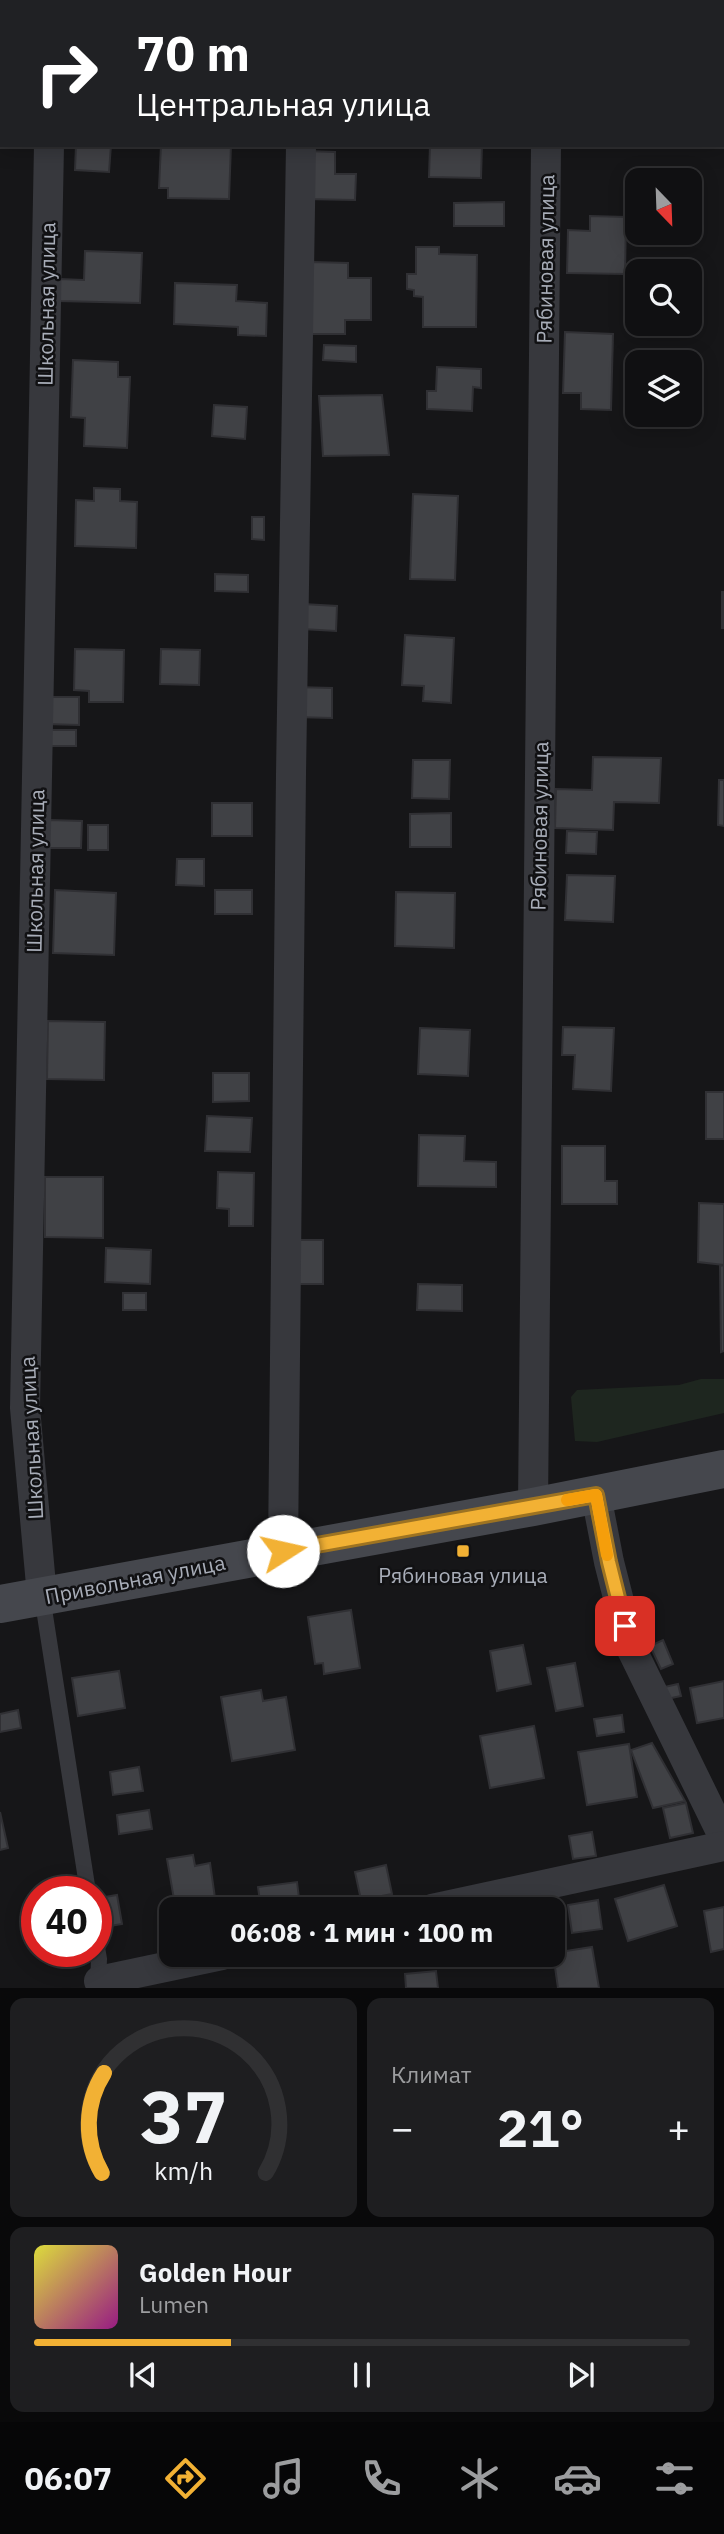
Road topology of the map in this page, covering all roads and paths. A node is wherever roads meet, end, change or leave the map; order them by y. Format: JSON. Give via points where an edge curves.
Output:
{"nodes":[{"id":1,"x":49,"y":147,"type":"edge"},
{"id":2,"x":301,"y":147,"type":"edge"},
{"id":3,"x":546,"y":147,"type":"edge"},
{"id":4,"x":724,"y":1469,"type":"edge"},
{"id":5,"x":596,"y":1495,"type":"junction"},
{"id":6,"x":533,"y":1507,"type":"junction"},
{"id":7,"x":283,"y":1551,"type":"junction"},
{"id":8,"x":41,"y":1596,"type":"junction"},
{"id":9,"x":0,"y":1604,"type":"edge"},
{"id":10,"x":724,"y":1838,"type":"edge"},
{"id":11,"x":724,"y":1846,"type":"edge"},
{"id":12,"x":85,"y":1876,"type":"edge"},
{"id":13,"x":488,"y":1897,"type":"edge"},
{"id":14,"x":97,"y":1967,"type":"edge"},
{"id":15,"x":172,"y":1967,"type":"edge"},
{"id":16,"x":98,"y":1985,"type":"edge"}],
"edges":[{"from":1,"to":8,"type":"street","name":"Школьная улица","via":[[25,1408]]},
{"from":2,"to":7,"type":"street"},
{"from":3,"to":6,"type":"street","name":"Рябиновая улица"},
{"from":4,"to":5,"type":"street","name":"Привольная улица"},
{"from":5,"to":6,"type":"street","name":"Привольная улица"},
{"from":5,"to":10,"type":"street","via":[[631,1648]]},
{"from":6,"to":7,"type":"street","name":"Привольная улица"},
{"from":7,"to":8,"type":"street","name":"Привольная улица"},
{"from":8,"to":9,"type":"street","name":"Привольная улица"},
{"from":8,"to":12,"type":"lane"},
{"from":11,"to":13,"type":"street"},
{"from":14,"to":16,"type":"lane"},
{"from":15,"to":16,"type":"street"}]}
